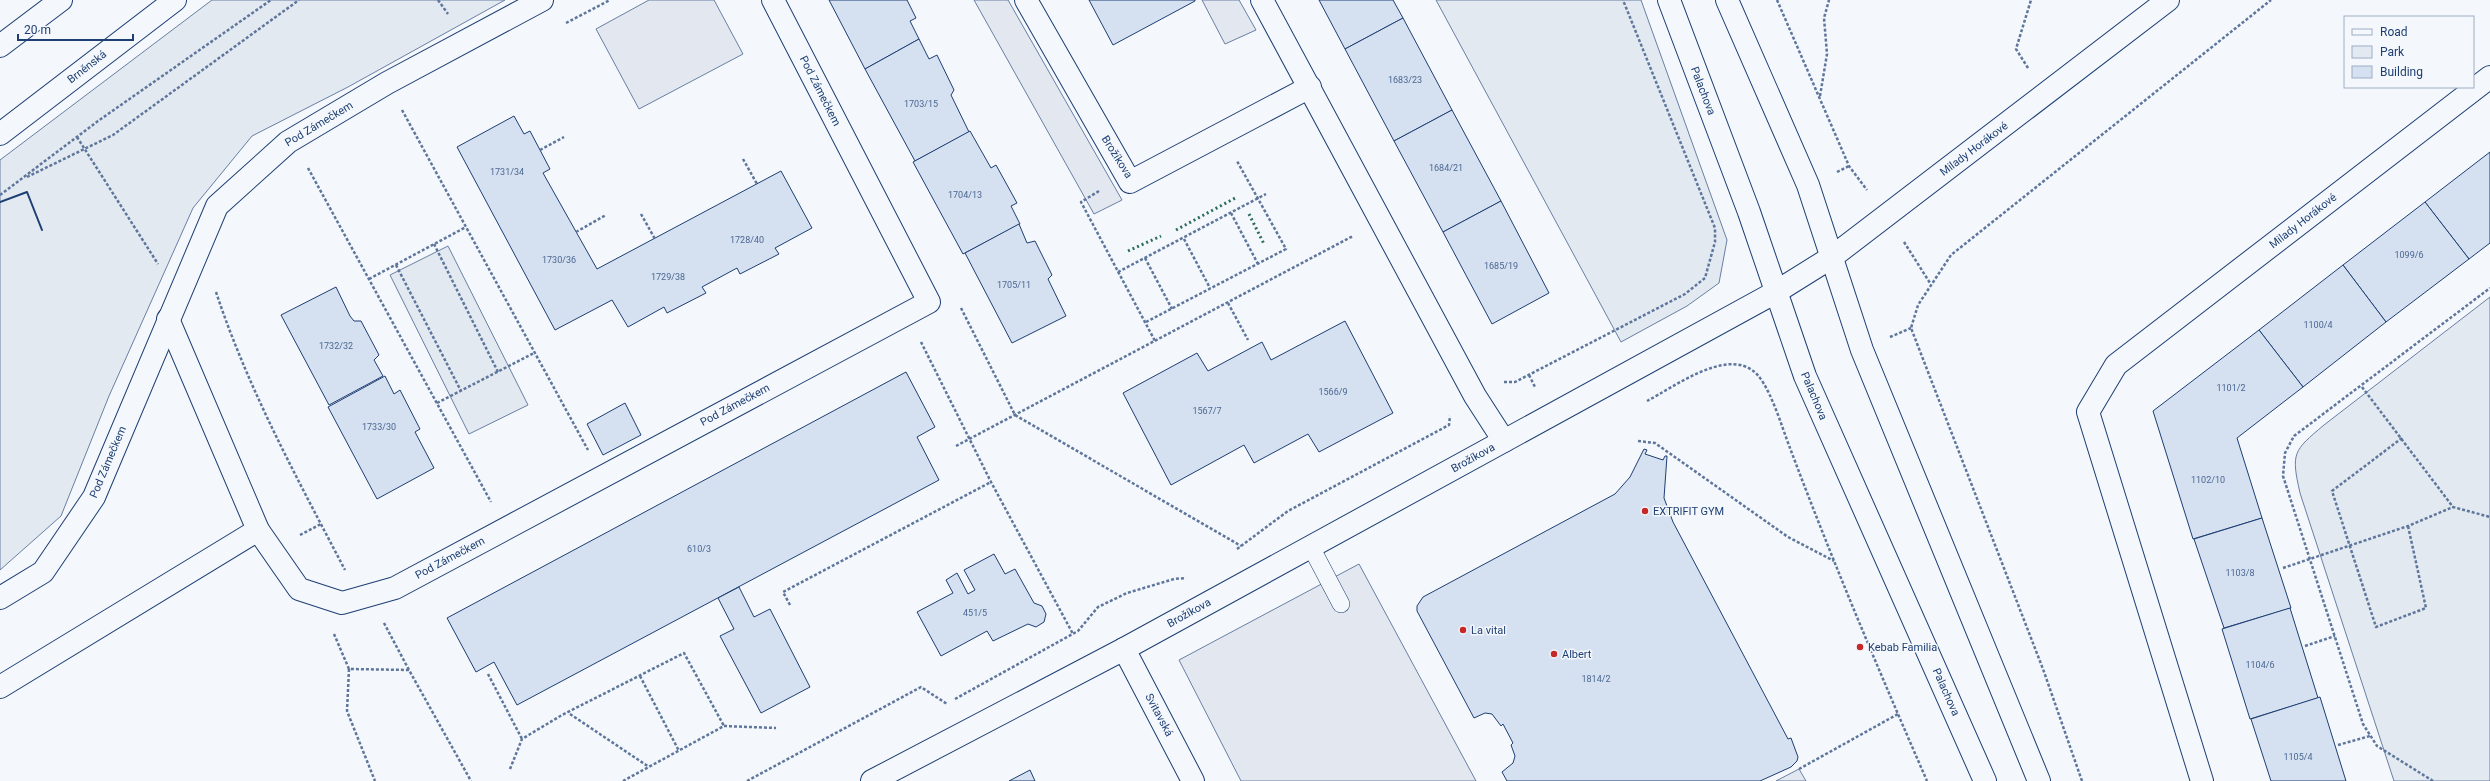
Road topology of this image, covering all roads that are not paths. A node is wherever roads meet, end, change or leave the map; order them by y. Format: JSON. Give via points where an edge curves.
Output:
{"nodes":[{"id":1,"x":61,"y":0,"type":"edge"},
{"id":2,"x":175,"y":0,"type":"edge"},
{"id":3,"x":542,"y":0,"type":"edge"},
{"id":4,"x":773,"y":0,"type":"edge"},
{"id":5,"x":1026,"y":0,"type":"edge"},
{"id":6,"x":1262,"y":0,"type":"edge"},
{"id":7,"x":1669,"y":0,"type":"edge"},
{"id":8,"x":1727,"y":0,"type":"edge"},
{"id":9,"x":2168,"y":0,"type":"edge"},
{"id":10,"x":0,"y":46,"type":"edge"},
{"id":11,"x":2490,"y":76,"type":"edge"},
{"id":12,"x":1310,"y":87,"type":"junction"},
{"id":13,"x":0,"y":134,"type":"edge"},
{"id":14,"x":1832,"y":257,"type":"junction"},
{"id":15,"x":1776,"y":292,"type":"junction"},
{"id":16,"x":168,"y":319,"type":"junction"},
{"id":17,"x":1504,"y":441,"type":"junction"},
{"id":18,"x":258,"y":530,"type":"junction"},
{"id":19,"x":1311,"y":547,"type":"junction"},
{"id":20,"x":0,"y":598,"type":"edge"},
{"id":21,"x":1341,"y":604,"type":"dead end"},
{"id":22,"x":1124,"y":649,"type":"junction"},
{"id":23,"x":0,"y":687,"type":"edge"},
{"id":24,"x":872,"y":781,"type":"edge"},
{"id":25,"x":1193,"y":781,"type":"edge"},
{"id":26,"x":1985,"y":781,"type":"edge"},
{"id":27,"x":2039,"y":781,"type":"edge"},
{"id":28,"x":2202,"y":781,"type":"edge"}],
"edges":[{"from":1,"to":10,"type":"street"},
{"from":2,"to":13,"type":"street","name":"Brněnská"},
{"from":3,"to":16,"type":"street","name":"Pod Zámečkem","via":[[387,84],[288,142],[217,206]]},
{"from":4,"to":18,"type":"street","name":"Pod Zámečkem","via":[[929,302],[395,588],[342,603],[299,589]]},
{"from":5,"to":12,"type":"street","name":"Brožíkova","via":[[1130,182]]},
{"from":6,"to":12,"type":"street","name":"Brožíkova"},
{"from":7,"to":15,"type":"street","name":"Palachova"},
{"from":8,"to":14,"type":"street","via":[[1808,185]]},
{"from":9,"to":14,"type":"street","name":"Milady Horákové"},
{"from":11,"to":28,"type":"street","name":"Milady Horákové","via":[[2116,365],[2088,412]]},
{"from":12,"to":17,"type":"street","name":"Brožíkova","via":[[1475,396]]},
{"from":14,"to":15,"type":"street","name":"Milady Horákové"},
{"from":14,"to":27,"type":"street","via":[[1862,350]]},
{"from":15,"to":17,"type":"street","name":"Brožíkova"},
{"from":15,"to":26,"type":"street","name":"Palachova","via":[[1805,376]]},
{"from":16,"to":18,"type":"street","name":"Pod Zámečkem"},
{"from":16,"to":20,"type":"street","name":"Pod Zámečkem","via":[[94,497],[43,572]]},
{"from":17,"to":19,"type":"street","name":"Brožíkova"},
{"from":18,"to":23,"type":"street"},
{"from":19,"to":21,"type":"lane"},
{"from":19,"to":22,"type":"street","name":"Brožíkova"},
{"from":22,"to":24,"type":"street","name":"Brožíkova"},
{"from":22,"to":25,"type":"street","name":"Svitavská"}]}
